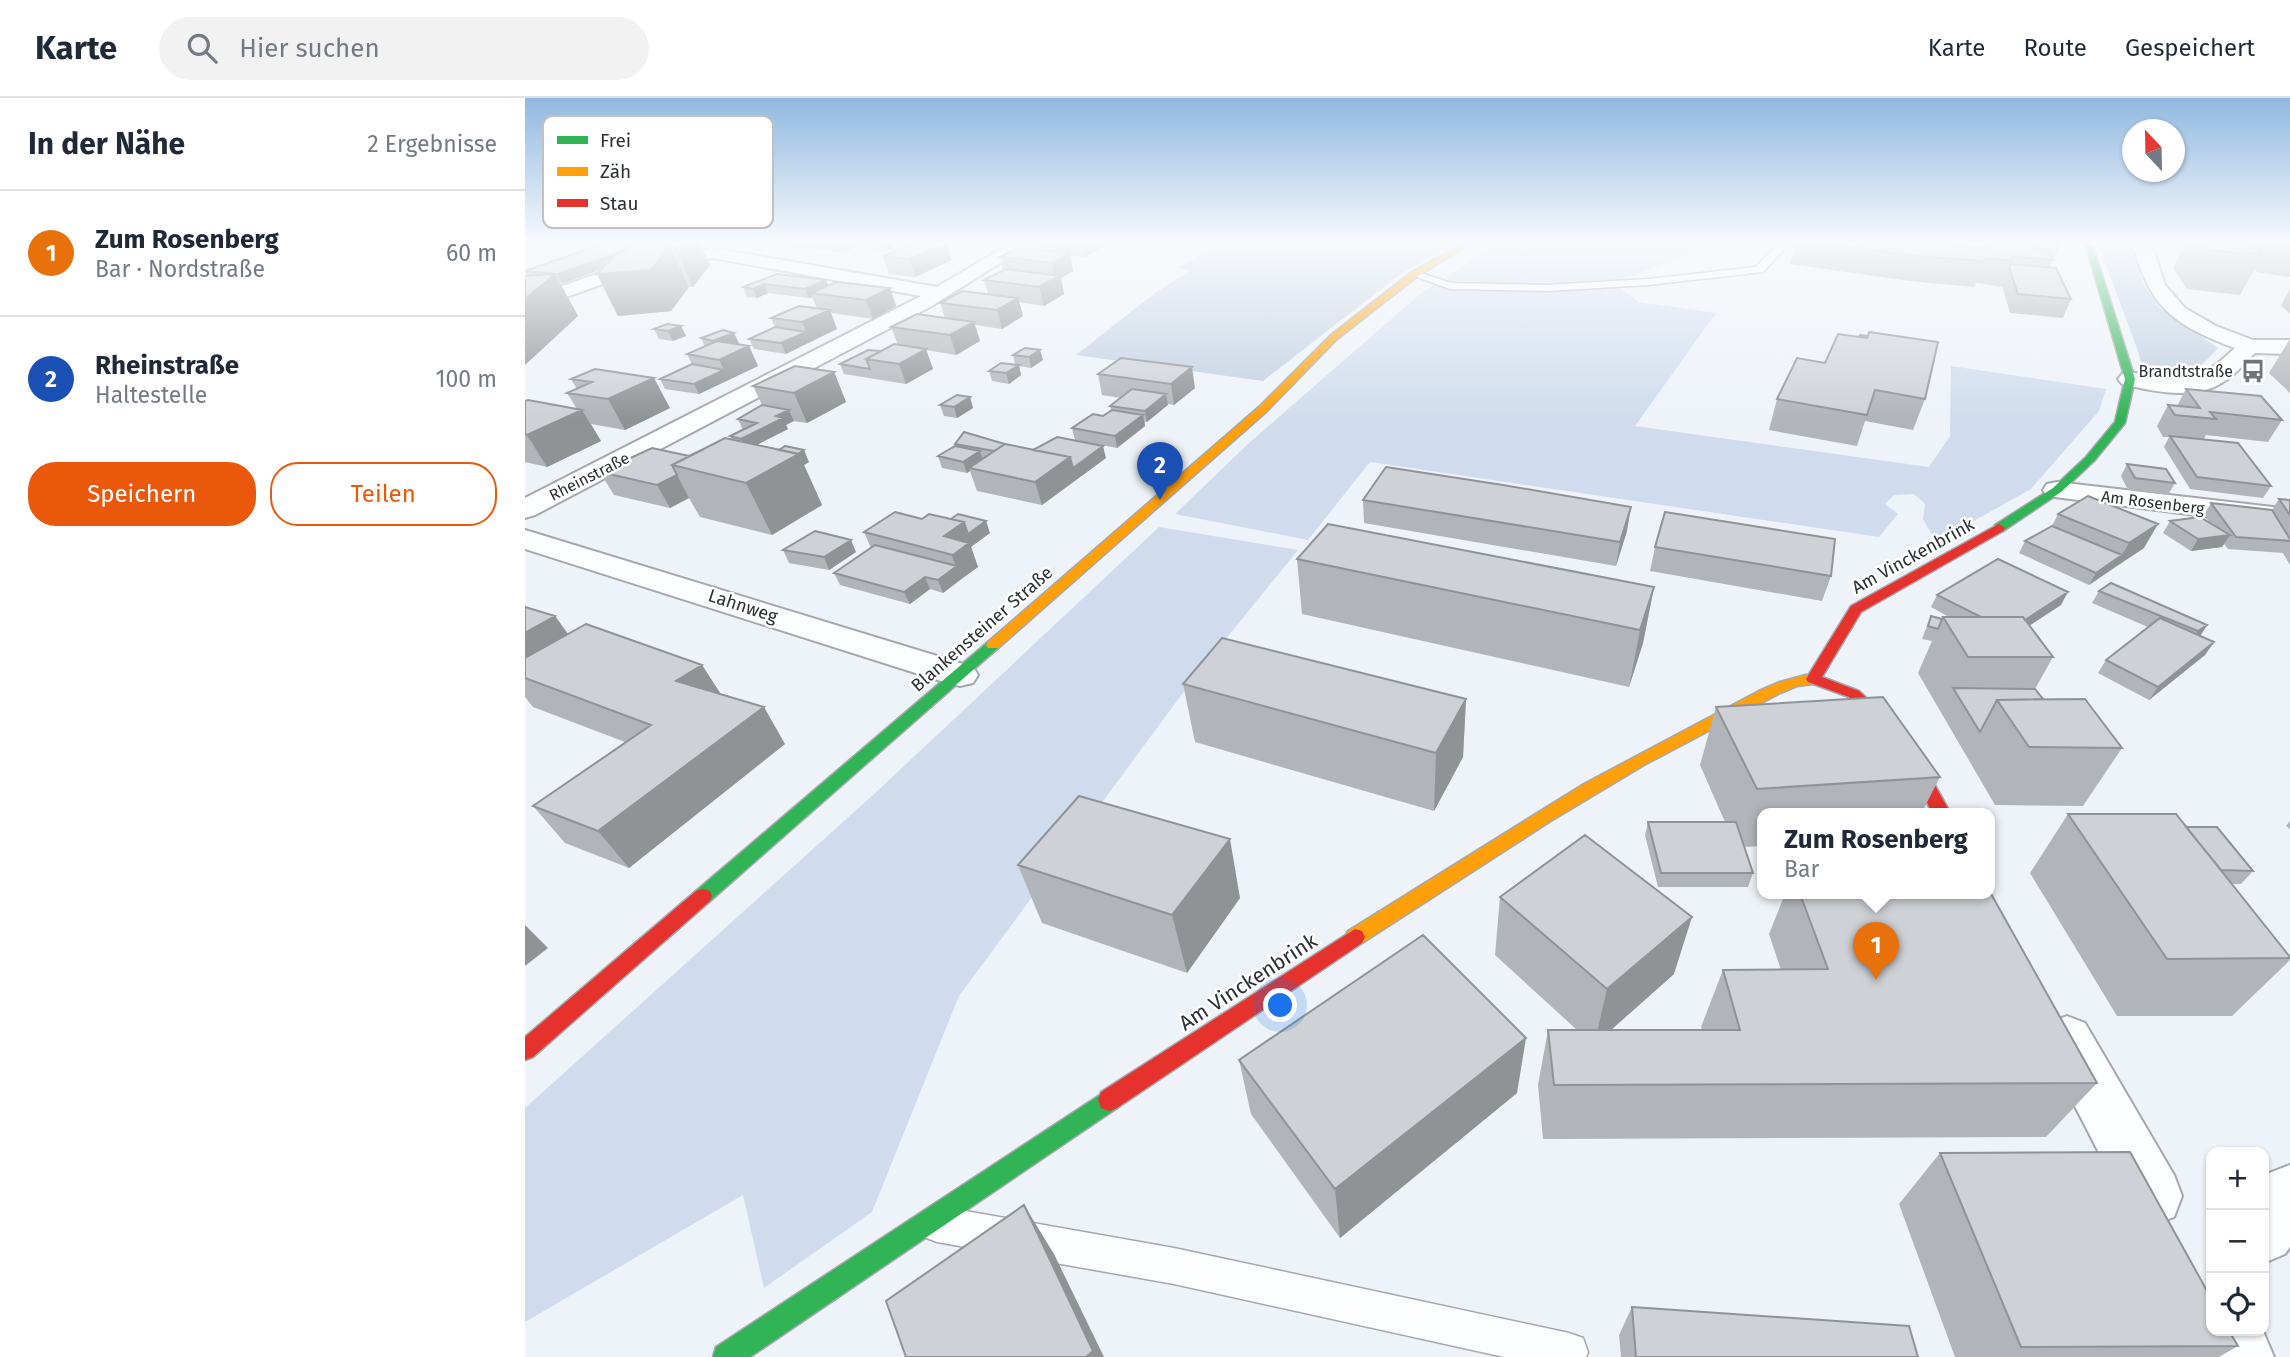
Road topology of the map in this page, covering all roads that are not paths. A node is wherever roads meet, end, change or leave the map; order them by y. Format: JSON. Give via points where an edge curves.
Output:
{"nodes":[{"id":1,"x":923,"y":302,"type":"edge"},
{"id":2,"x":1379,"y":302,"type":"edge"},
{"id":3,"x":2106,"y":302,"type":"edge"},
{"id":4,"x":2166,"y":302,"type":"edge"},
{"id":5,"x":2250,"y":346,"type":"junction"},
{"id":6,"x":2290,"y":347,"type":"edge"},
{"id":7,"x":2130,"y":379,"type":"junction"},
{"id":8,"x":2057,"y":490,"type":"junction"},
{"id":9,"x":525,"y":509,"type":"edge"},
{"id":10,"x":2290,"y":518,"type":"edge"},
{"id":11,"x":525,"y":539,"type":"edge"},
{"id":12,"x":960,"y":675,"type":"junction"},
{"id":13,"x":1813,"y":679,"type":"junction"},
{"id":14,"x":1939,"y":808,"type":"edge"},
{"id":15,"x":2044,"y":998,"type":"edge"},
{"id":16,"x":525,"y":1050,"type":"edge"},
{"id":17,"x":2290,"y":1194,"type":"edge"},
{"id":18,"x":927,"y":1222,"type":"junction"},
{"id":19,"x":2269,"y":1226,"type":"edge"},
{"id":20,"x":2174,"y":1235,"type":"edge"},
{"id":21,"x":2229,"y":1336,"type":"edge"},
{"id":22,"x":745,"y":1351,"type":"edge"},
{"id":23,"x":1569,"y":1352,"type":"dead end"},
{"id":24,"x":2241,"y":1357,"type":"edge"}],
"edges":[{"from":1,"to":9,"type":"street","name":"Rheinstraße"},
{"from":2,"to":12,"type":"street","name":"Blankensteiner Straße","via":[[1334,337],[1253,418]]},
{"from":3,"to":7,"type":"street"},
{"from":4,"to":5,"type":"street","via":[[2211,331]]},
{"from":5,"to":6,"type":"street"},
{"from":5,"to":7,"type":"street","via":[[2208,381],[2173,385]]},
{"from":7,"to":8,"type":"street","via":[[2120,423]]},
{"from":8,"to":10,"type":"street","name":"Am Rosenberg"},
{"from":8,"to":13,"type":"street","name":"Am Vinckenbrink","via":[[1988,536],[1856,609]]},
{"from":11,"to":12,"type":"street","name":"Lahnweg"},
{"from":12,"to":16,"type":"street","name":"Blankensteiner Straße"},
{"from":13,"to":14,"type":"street","via":[[1854,694],[1881,717],[1901,739]]},
{"from":13,"to":18,"type":"street","name":"Am Vinckenbrink","via":[[1779,688],[1609,776],[1286,981]]},
{"from":15,"to":20,"type":"street"},
{"from":17,"to":19,"type":"street"},
{"from":18,"to":22,"type":"street","name":"Am Vinckenbrink"},
{"from":18,"to":23,"type":"lane","via":[[1174,1266]]},
{"from":21,"to":24,"type":"street"}]}
